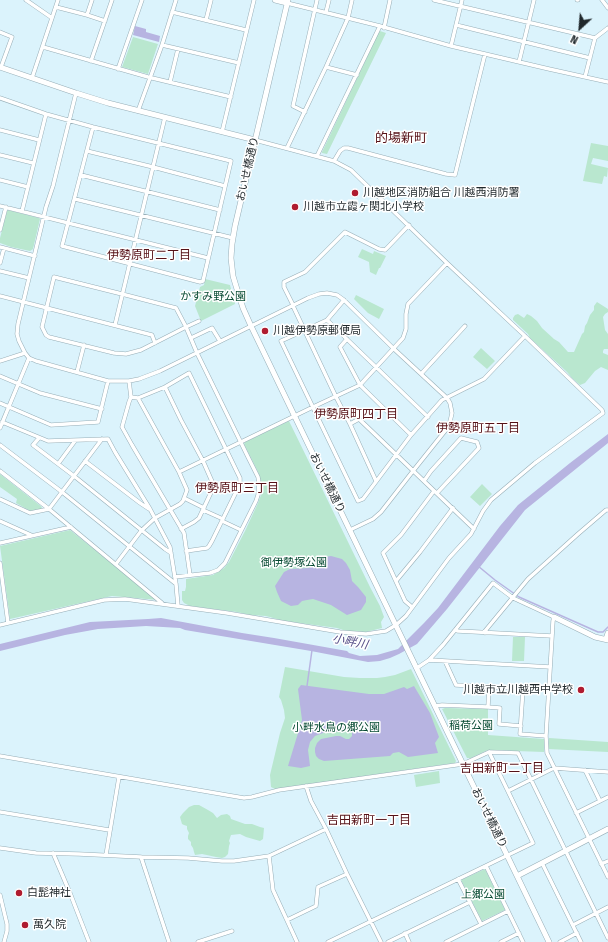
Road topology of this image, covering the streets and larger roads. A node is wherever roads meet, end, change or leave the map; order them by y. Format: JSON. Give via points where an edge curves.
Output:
{"nodes":[{"id":1,"x":26,"y":0,"type":"edge"},
{"id":2,"x":58,"y":0,"type":"edge"},
{"id":3,"x":92,"y":0,"type":"edge"},
{"id":4,"x":112,"y":0,"type":"edge"},
{"id":5,"x":142,"y":0,"type":"edge"},
{"id":6,"x":176,"y":0,"type":"edge"},
{"id":7,"x":211,"y":0,"type":"edge"},
{"id":8,"x":254,"y":0,"type":"edge"},
{"id":9,"x":275,"y":0,"type":"edge"},
{"id":10,"x":317,"y":0,"type":"edge"},
{"id":11,"x":329,"y":0,"type":"edge"},
{"id":12,"x":352,"y":0,"type":"edge"},
{"id":13,"x":390,"y":0,"type":"edge"},
{"id":14,"x":434,"y":0,"type":"edge"},
{"id":15,"x":462,"y":0,"type":"edge"},
{"id":16,"x":534,"y":0,"type":"edge"},
{"id":17,"x":602,"y":0,"type":"edge"},
{"id":18,"x":288,"y":2,"type":"edge"},
{"id":19,"x":56,"y":6,"type":"junction"},
{"id":20,"x":461,"y":6,"type":"junction"},
{"id":21,"x":608,"y":8,"type":"edge"},
{"id":22,"x":315,"y":10,"type":"junction"},
{"id":23,"x":172,"y":12,"type":"junction"},
{"id":24,"x":326,"y":12,"type":"junction"},
{"id":25,"x":87,"y":15,"type":"junction"},
{"id":26,"x":52,"y":18,"type":"junction"},
{"id":27,"x":348,"y":18,"type":"junction"},
{"id":28,"x":206,"y":20,"type":"junction"},
{"id":29,"x":105,"y":21,"type":"junction"},
{"id":30,"x":529,"y":22,"type":"junction"},
{"id":31,"x":456,"y":26,"type":"junction"},
{"id":32,"x":382,"y":27,"type":"junction"},
{"id":33,"x":608,"y":28,"type":"edge"},
{"id":34,"x":246,"y":30,"type":"junction"},
{"id":35,"x":0,"y":32,"type":"edge"},
{"id":36,"x":595,"y":38,"type":"junction"},
{"id":37,"x":524,"y":42,"type":"junction"},
{"id":38,"x":162,"y":45,"type":"junction"},
{"id":39,"x":451,"y":46,"type":"junction"},
{"id":40,"x":43,"y":47,"type":"junction"},
{"id":41,"x":178,"y":49,"type":"junction"},
{"id":42,"x":485,"y":54,"type":"junction"},
{"id":43,"x":590,"y":58,"type":"junction"},
{"id":44,"x":91,"y":61,"type":"junction"},
{"id":45,"x":519,"y":62,"type":"junction"},
{"id":46,"x":239,"y":63,"type":"junction"},
{"id":47,"x":0,"y":67,"type":"edge"},
{"id":48,"x":326,"y":67,"type":"junction"},
{"id":49,"x":118,"y":68,"type":"junction"},
{"id":50,"x":357,"y":75,"type":"junction"},
{"id":51,"x":150,"y":77,"type":"junction"},
{"id":52,"x":585,"y":77,"type":"junction"},
{"id":53,"x":32,"y":78,"type":"junction"},
{"id":54,"x":170,"y":82,"type":"junction"},
{"id":55,"x":608,"y":82,"type":"edge"},
{"id":56,"x":76,"y":93,"type":"junction"},
{"id":57,"x":231,"y":97,"type":"junction"},
{"id":58,"x":0,"y":98,"type":"edge"},
{"id":59,"x":138,"y":111,"type":"junction"},
{"id":60,"x":305,"y":112,"type":"junction"},
{"id":61,"x":46,"y":114,"type":"junction"},
{"id":62,"x":166,"y":117,"type":"junction"},
{"id":63,"x":69,"y":121,"type":"junction"},
{"id":64,"x":92,"y":128,"type":"junction"},
{"id":65,"x":0,"y":130,"type":"edge"},
{"id":66,"x":222,"y":132,"type":"junction"},
{"id":67,"x":39,"y":140,"type":"junction"},
{"id":68,"x":255,"y":140,"type":"junction"},
{"id":69,"x":159,"y":144,"type":"junction"},
{"id":70,"x":287,"y":148,"type":"junction"},
{"id":71,"x":87,"y":151,"type":"junction"},
{"id":72,"x":0,"y":155,"type":"edge"},
{"id":73,"x":317,"y":156,"type":"junction"},
{"id":74,"x":334,"y":161,"type":"junction"},
{"id":75,"x":33,"y":163,"type":"junction"},
{"id":76,"x":153,"y":167,"type":"junction"},
{"id":77,"x":81,"y":175,"type":"junction"},
{"id":78,"x":0,"y":180,"type":"edge"},
{"id":79,"x":226,"y":186,"type":"junction"},
{"id":80,"x":28,"y":187,"type":"junction"},
{"id":81,"x":147,"y":192,"type":"junction"},
{"id":82,"x":75,"y":199,"type":"junction"},
{"id":83,"x":0,"y":206,"type":"edge"},
{"id":84,"x":6,"y":207,"type":"junction"},
{"id":85,"x":220,"y":210,"type":"junction"},
{"id":86,"x":22,"y":211,"type":"junction"},
{"id":87,"x":141,"y":216,"type":"junction"},
{"id":88,"x":44,"y":217,"type":"junction"},
{"id":89,"x":68,"y":223,"type":"junction"},
{"id":90,"x":409,"y":225,"type":"junction"},
{"id":91,"x":0,"y":230,"type":"edge"},
{"id":92,"x":214,"y":234,"type":"junction"},
{"id":93,"x":233,"y":238,"type":"junction"},
{"id":94,"x":136,"y":240,"type":"junction"},
{"id":95,"x":2,"y":247,"type":"edge"},
{"id":96,"x":35,"y":256,"type":"junction"},
{"id":97,"x":208,"y":258,"type":"junction"},
{"id":98,"x":0,"y":263,"type":"edge"},
{"id":99,"x":447,"y":263,"type":"junction"},
{"id":100,"x":129,"y":264,"type":"junction"},
{"id":101,"x":0,"y":271,"type":"edge"},
{"id":102,"x":29,"y":278,"type":"junction"},
{"id":103,"x":122,"y":294,"type":"junction"},
{"id":104,"x":0,"y":297,"type":"edge"},
{"id":105,"x":344,"y":300,"type":"junction"},
{"id":106,"x":24,"y":302,"type":"junction"},
{"id":107,"x":293,"y":306,"type":"junction"},
{"id":108,"x":47,"y":308,"type":"junction"},
{"id":109,"x":327,"y":320,"type":"junction"},
{"id":110,"x":199,"y":321,"type":"dead end"},
{"id":111,"x":115,"y":325,"type":"junction"},
{"id":112,"x":251,"y":326,"type":"junction"},
{"id":113,"x":465,"y":326,"type":"dead end"},
{"id":114,"x":186,"y":327,"type":"junction"},
{"id":115,"x":304,"y":330,"type":"junction"},
{"id":116,"x":525,"y":336,"type":"junction"},
{"id":117,"x":191,"y":338,"type":"junction"},
{"id":118,"x":347,"y":339,"type":"junction"},
{"id":119,"x":220,"y":341,"type":"junction"},
{"id":120,"x":155,"y":343,"type":"junction"},
{"id":121,"x":84,"y":345,"type":"junction"},
{"id":122,"x":394,"y":348,"type":"junction"},
{"id":123,"x":24,"y":353,"type":"junction"},
{"id":124,"x":197,"y":353,"type":"junction"},
{"id":125,"x":29,"y":358,"type":"junction"},
{"id":126,"x":0,"y":361,"type":"edge"},
{"id":127,"x":376,"y":367,"type":"junction"},
{"id":128,"x":77,"y":372,"type":"junction"},
{"id":129,"x":421,"y":374,"type":"junction"},
{"id":130,"x":0,"y":376,"type":"edge"},
{"id":131,"x":108,"y":381,"type":"junction"},
{"id":132,"x":129,"y":381,"type":"junction"},
{"id":133,"x":18,"y":384,"type":"junction"},
{"id":134,"x":360,"y":386,"type":"junction"},
{"id":135,"x":165,"y":387,"type":"junction"},
{"id":136,"x":131,"y":397,"type":"junction"},
{"id":137,"x":336,"y":397,"type":"junction"},
{"id":138,"x":138,"y":398,"type":"junction"},
{"id":139,"x":447,"y":398,"type":"junction"},
{"id":140,"x":0,"y":403,"type":"edge"},
{"id":141,"x":8,"y":407,"type":"junction"},
{"id":142,"x":313,"y":407,"type":"junction"},
{"id":143,"x":102,"y":409,"type":"junction"},
{"id":144,"x":0,"y":415,"type":"edge"},
{"id":145,"x":294,"y":416,"type":"junction"},
{"id":146,"x":4,"y":417,"type":"junction"},
{"id":147,"x":428,"y":417,"type":"junction"},
{"id":148,"x":2,"y":422,"type":"junction"},
{"id":149,"x":350,"y":424,"type":"junction"},
{"id":150,"x":0,"y":428,"type":"edge"},
{"id":151,"x":412,"y":435,"type":"junction"},
{"id":152,"x":39,"y":438,"type":"junction"},
{"id":153,"x":102,"y":439,"type":"junction"},
{"id":154,"x":75,"y":440,"type":"junction"},
{"id":155,"x":240,"y":442,"type":"junction"},
{"id":156,"x":0,"y":445,"type":"edge"},
{"id":157,"x":226,"y":449,"type":"junction"},
{"id":158,"x":397,"y":455,"type":"junction"},
{"id":159,"x":86,"y":461,"type":"junction"},
{"id":160,"x":203,"y":461,"type":"junction"},
{"id":161,"x":58,"y":464,"type":"junction"},
{"id":162,"x":0,"y":471,"type":"edge"},
{"id":163,"x":413,"y":471,"type":"junction"},
{"id":164,"x":179,"y":472,"type":"junction"},
{"id":165,"x":74,"y":476,"type":"junction"},
{"id":166,"x":424,"y":480,"type":"junction"},
{"id":167,"x":376,"y":481,"type":"junction"},
{"id":168,"x":62,"y":492,"type":"junction"},
{"id":169,"x":436,"y":492,"type":"junction"},
{"id":170,"x":184,"y":498,"type":"junction"},
{"id":171,"x":0,"y":499,"type":"edge"},
{"id":172,"x":453,"y":508,"type":"junction"},
{"id":173,"x":49,"y":509,"type":"junction"},
{"id":174,"x":150,"y":509,"type":"junction"},
{"id":175,"x":170,"y":509,"type":"junction"},
{"id":176,"x":204,"y":509,"type":"junction"},
{"id":177,"x":608,"y":510,"type":"edge"},
{"id":178,"x":155,"y":518,"type":"junction"},
{"id":179,"x":223,"y":520,"type":"junction"},
{"id":180,"x":0,"y":521,"type":"edge"},
{"id":181,"x":71,"y":527,"type":"junction"},
{"id":182,"x":474,"y":528,"type":"junction"},
{"id":183,"x":181,"y":529,"type":"junction"},
{"id":184,"x":241,"y":530,"type":"junction"},
{"id":185,"x":350,"y":530,"type":"junction"},
{"id":186,"x":141,"y":531,"type":"junction"},
{"id":187,"x":32,"y":535,"type":"junction"},
{"id":188,"x":0,"y":543,"type":"edge"},
{"id":189,"x":129,"y":547,"type":"junction"},
{"id":190,"x":186,"y":550,"type":"junction"},
{"id":191,"x":171,"y":553,"type":"junction"},
{"id":192,"x":0,"y":563,"type":"edge"},
{"id":193,"x":116,"y":564,"type":"junction"},
{"id":194,"x":190,"y":575,"type":"junction"},
{"id":195,"x":175,"y":577,"type":"junction"},
{"id":196,"x":1,"y":581,"type":"edge"},
{"id":197,"x":396,"y":581,"type":"junction"},
{"id":198,"x":176,"y":584,"type":"junction"},
{"id":199,"x":513,"y":598,"type":"junction"},
{"id":200,"x":163,"y":604,"type":"junction"},
{"id":201,"x":178,"y":606,"type":"junction"},
{"id":202,"x":412,"y":607,"type":"junction"},
{"id":203,"x":554,"y":617,"type":"junction"},
{"id":204,"x":8,"y":623,"type":"junction"},
{"id":205,"x":0,"y":625,"type":"edge"},
{"id":206,"x":397,"y":627,"type":"junction"},
{"id":207,"x":455,"y":630,"type":"junction"},
{"id":208,"x":485,"y":633,"type":"junction"},
{"id":209,"x":608,"y":633,"type":"edge"},
{"id":210,"x":552,"y":636,"type":"junction"},
{"id":211,"x":607,"y":640,"type":"edge"},
{"id":212,"x":429,"y":660,"type":"junction"},
{"id":213,"x":445,"y":661,"type":"junction"},
{"id":214,"x":416,"y":666,"type":"junction"},
{"id":215,"x":550,"y":667,"type":"junction"},
{"id":216,"x":489,"y":687,"type":"junction"},
{"id":217,"x":523,"y":689,"type":"junction"},
{"id":218,"x":549,"y":690,"type":"junction"},
{"id":219,"x":435,"y":706,"type":"junction"},
{"id":220,"x":488,"y":707,"type":"junction"},
{"id":221,"x":521,"y":726,"type":"junction"},
{"id":222,"x":546,"y":736,"type":"junction"},
{"id":223,"x":489,"y":752,"type":"junction"},
{"id":224,"x":0,"y":756,"type":"edge"},
{"id":225,"x":463,"y":764,"type":"junction"},
{"id":226,"x":554,"y":768,"type":"junction"},
{"id":227,"x":585,"y":770,"type":"junction"},
{"id":228,"x":608,"y":772,"type":"edge"},
{"id":229,"x":119,"y":777,"type":"junction"},
{"id":230,"x":532,"y":780,"type":"junction"},
{"id":231,"x":306,"y":786,"type":"junction"},
{"id":232,"x":508,"y":791,"type":"junction"},
{"id":233,"x":608,"y":797,"type":"edge"},
{"id":234,"x":600,"y":801,"type":"junction"},
{"id":235,"x":0,"y":812,"type":"edge"},
{"id":236,"x":576,"y":813,"type":"junction"},
{"id":237,"x":326,"y":829,"type":"junction"},
{"id":238,"x":608,"y":829,"type":"edge"},
{"id":239,"x":109,"y":830,"type":"junction"},
{"id":240,"x":589,"y":839,"type":"junction"},
{"id":241,"x":0,"y":848,"type":"edge"},
{"id":242,"x":566,"y":851,"type":"junction"},
{"id":243,"x":53,"y":853,"type":"junction"},
{"id":244,"x":106,"y":855,"type":"junction"},
{"id":245,"x":507,"y":855,"type":"junction"},
{"id":246,"x":269,"y":856,"type":"junction"},
{"id":247,"x":141,"y":857,"type":"junction"},
{"id":248,"x":608,"y":861,"type":"edge"},
{"id":249,"x":542,"y":863,"type":"junction"},
{"id":250,"x":602,"y":864,"type":"junction"},
{"id":251,"x":486,"y":866,"type":"junction"},
{"id":252,"x":347,"y":874,"type":"junction"},
{"id":253,"x":518,"y":876,"type":"junction"},
{"id":254,"x":608,"y":878,"type":"edge"},
{"id":255,"x":458,"y":879,"type":"junction"},
{"id":256,"x":0,"y":895,"type":"edge"},
{"id":257,"x":470,"y":902,"type":"junction"},
{"id":258,"x":608,"y":908,"type":"edge"},
{"id":259,"x":508,"y":911,"type":"junction"},
{"id":260,"x":596,"y":914,"type":"junction"},
{"id":261,"x":0,"y":917,"type":"edge"},
{"id":262,"x":6,"y":917,"type":"junction"},
{"id":263,"x":287,"y":920,"type":"junction"},
{"id":264,"x":371,"y":922,"type":"junction"},
{"id":265,"x":481,"y":924,"type":"junction"},
{"id":266,"x":573,"y":925,"type":"junction"},
{"id":267,"x":232,"y":931,"type":"dead end"},
{"id":268,"x":405,"y":933,"type":"junction"},
{"id":269,"x":519,"y":933,"type":"junction"},
{"id":270,"x":577,"y":933,"type":"junction"},
{"id":271,"x":608,"y":938,"type":"edge"},
{"id":272,"x":4,"y":942,"type":"edge"},
{"id":273,"x":89,"y":942,"type":"edge"},
{"id":274,"x":169,"y":942,"type":"edge"},
{"id":275,"x":198,"y":942,"type":"edge"},
{"id":276,"x":297,"y":942,"type":"edge"},
{"id":277,"x":328,"y":942,"type":"edge"},
{"id":278,"x":381,"y":942,"type":"edge"},
{"id":279,"x":388,"y":942,"type":"edge"},
{"id":280,"x":409,"y":942,"type":"edge"},
{"id":281,"x":446,"y":942,"type":"edge"},
{"id":282,"x":501,"y":942,"type":"edge"},
{"id":283,"x":523,"y":942,"type":"edge"},
{"id":284,"x":549,"y":942,"type":"edge"},
{"id":285,"x":560,"y":942,"type":"edge"},
{"id":286,"x":581,"y":942,"type":"edge"}],
"edges":[{"from":1,"to":26,"type":"street"},
{"from":2,"to":19,"type":"street"},
{"from":3,"to":25,"type":"street"},
{"from":4,"to":29,"type":"street"},
{"from":5,"to":49,"type":"street"},
{"from":6,"to":23,"type":"street"},
{"from":7,"to":28,"type":"street"},
{"from":8,"to":34,"type":"street"},
{"from":9,"to":18,"type":"street"},
{"from":10,"to":22,"type":"street"},
{"from":11,"to":24,"type":"street"},
{"from":12,"to":27,"type":"street"},
{"from":13,"to":32,"type":"street"},
{"from":14,"to":20,"type":"street"},
{"from":15,"to":20,"type":"street"},
{"from":16,"to":30,"type":"street"},
{"from":17,"to":21,"type":"street"},
{"from":18,"to":22,"type":"street"},
{"from":18,"to":68,"type":"street","name":"おいせ橋通り"},
{"from":19,"to":25,"type":"street"},
{"from":19,"to":26,"type":"street"},
{"from":20,"to":30,"type":"street"},
{"from":20,"to":31,"type":"street"},
{"from":22,"to":24,"type":"street"},
{"from":22,"to":60,"type":"street","via":[[293,106]]},
{"from":23,"to":28,"type":"street"},
{"from":23,"to":38,"type":"street"},
{"from":24,"to":27,"type":"street"},
{"from":25,"to":29,"type":"street"},
{"from":26,"to":40,"type":"street"},
{"from":27,"to":32,"type":"street"},
{"from":27,"to":48,"type":"street"},
{"from":28,"to":34,"type":"street"},
{"from":29,"to":44,"type":"street"},
{"from":30,"to":36,"type":"street"},
{"from":30,"to":37,"type":"street"},
{"from":31,"to":37,"type":"street"},
{"from":31,"to":39,"type":"street"},
{"from":32,"to":39,"type":"street"},
{"from":32,"to":50,"type":"street"},
{"from":33,"to":36,"type":"street"},
{"from":34,"to":46,"type":"street"},
{"from":35,"to":47,"type":"street","via":[[12,37]]},
{"from":36,"to":43,"type":"street"},
{"from":37,"to":43,"type":"street"},
{"from":37,"to":45,"type":"street"},
{"from":38,"to":41,"type":"street"},
{"from":38,"to":51,"type":"street"},
{"from":39,"to":42,"type":"street"},
{"from":40,"to":44,"type":"street"},
{"from":40,"to":53,"type":"street"},
{"from":41,"to":46,"type":"street"},
{"from":41,"to":54,"type":"street"},
{"from":42,"to":45,"type":"street"},
{"from":42,"to":74,"type":"street","via":[[455,175],[348,148],[340,151]]},
{"from":43,"to":52,"type":"street"},
{"from":44,"to":49,"type":"street"},
{"from":45,"to":52,"type":"street"},
{"from":46,"to":57,"type":"street"},
{"from":47,"to":53,"type":"street"},
{"from":48,"to":50,"type":"street"},
{"from":48,"to":60,"type":"street"},
{"from":49,"to":51,"type":"street"},
{"from":50,"to":73,"type":"street"},
{"from":51,"to":54,"type":"street"},
{"from":51,"to":59,"type":"street"},
{"from":52,"to":55,"type":"street"},
{"from":53,"to":56,"type":"street"},
{"from":54,"to":57,"type":"street"},
{"from":56,"to":59,"type":"street"},
{"from":56,"to":63,"type":"street"},
{"from":57,"to":66,"type":"street"},
{"from":58,"to":61,"type":"street"},
{"from":59,"to":62,"type":"street"},
{"from":60,"to":70,"type":"street"},
{"from":61,"to":63,"type":"street"},
{"from":61,"to":67,"type":"street"},
{"from":62,"to":66,"type":"street"},
{"from":62,"to":69,"type":"street"},
{"from":63,"to":64,"type":"street"},
{"from":63,"to":88,"type":"street"},
{"from":64,"to":69,"type":"street"},
{"from":64,"to":71,"type":"street"},
{"from":65,"to":67,"type":"street"},
{"from":66,"to":68,"type":"street"},
{"from":67,"to":75,"type":"street"},
{"from":68,"to":70,"type":"street"},
{"from":68,"to":93,"type":"street","name":"おいせ橋通り"},
{"from":69,"to":76,"type":"street"},
{"from":69,"to":79,"type":"street","via":[[232,161]]},
{"from":70,"to":73,"type":"street"},
{"from":71,"to":76,"type":"street"},
{"from":71,"to":77,"type":"street"},
{"from":72,"to":75,"type":"street"},
{"from":73,"to":74,"type":"street"},
{"from":74,"to":90,"type":"street","via":[[351,170]]},
{"from":75,"to":80,"type":"street"},
{"from":76,"to":79,"type":"street"},
{"from":76,"to":81,"type":"street"},
{"from":77,"to":81,"type":"street"},
{"from":77,"to":82,"type":"street"},
{"from":78,"to":80,"type":"street"},
{"from":79,"to":85,"type":"street"},
{"from":80,"to":86,"type":"street"},
{"from":81,"to":85,"type":"street"},
{"from":81,"to":87,"type":"street"},
{"from":82,"to":87,"type":"street"},
{"from":82,"to":89,"type":"street"},
{"from":83,"to":84,"type":"street"},
{"from":84,"to":86,"type":"street"},
{"from":84,"to":91,"type":"street"},
{"from":85,"to":92,"type":"street"},
{"from":86,"to":88,"type":"street"},
{"from":87,"to":92,"type":"street"},
{"from":87,"to":94,"type":"street"},
{"from":88,"to":89,"type":"street"},
{"from":88,"to":96,"type":"street"},
{"from":89,"to":94,"type":"street"},
{"from":89,"to":100,"type":"street","via":[[62,246]]},
{"from":90,"to":99,"type":"street"},
{"from":90,"to":107,"type":"street","via":[[385,250],[345,232],[305,272],[284,282]]},
{"from":92,"to":93,"type":"street"},
{"from":92,"to":97,"type":"street"},
{"from":93,"to":112,"type":"street","name":"おいせ橋通り","via":[[233,276]]},
{"from":94,"to":97,"type":"street"},
{"from":94,"to":100,"type":"street"},
{"from":95,"to":96,"type":"street"},
{"from":95,"to":98,"type":"street"},
{"from":96,"to":102,"type":"street"},
{"from":97,"to":100,"type":"street","via":[[200,282]]},
{"from":99,"to":116,"type":"street"},
{"from":99,"to":122,"type":"street","via":[[408,304],[404,338]]},
{"from":100,"to":103,"type":"street"},
{"from":101,"to":102,"type":"street"},
{"from":102,"to":106,"type":"street"},
{"from":103,"to":108,"type":"street","via":[[54,277]]},
{"from":103,"to":111,"type":"street"},
{"from":103,"to":114,"type":"street","via":[[176,308]]},
{"from":104,"to":106,"type":"street"},
{"from":105,"to":107,"type":"street","via":[[327,293]]},
{"from":105,"to":109,"type":"street"},
{"from":105,"to":122,"type":"street"},
{"from":106,"to":108,"type":"street"},
{"from":106,"to":123,"type":"street","via":[[17,329]]},
{"from":107,"to":112,"type":"street"},
{"from":107,"to":115,"type":"street"},
{"from":108,"to":111,"type":"street"},
{"from":108,"to":121,"type":"street","via":[[42,328],[46,335]]},
{"from":109,"to":115,"type":"street"},
{"from":109,"to":118,"type":"street"},
{"from":110,"to":114,"type":"street"},
{"from":111,"to":120,"type":"street","via":[[152,335]]},
{"from":112,"to":119,"type":"street"},
{"from":112,"to":145,"type":"street","name":"おいせ橋通り"},
{"from":113,"to":129,"type":"street"},
{"from":114,"to":117,"type":"street"},
{"from":114,"to":120,"type":"street"},
{"from":115,"to":137,"type":"street"},
{"from":115,"to":142,"type":"street","via":[[281,341]]},
{"from":116,"to":139,"type":"street","via":[[484,378]]},
{"from":116,"to":182,"type":"street","via":[[603,413],[535,463],[491,500]]},
{"from":117,"to":119,"type":"street","via":[[212,328]]},
{"from":117,"to":124,"type":"street"},
{"from":118,"to":127,"type":"street"},
{"from":118,"to":134,"type":"street","via":[[340,347]]},
{"from":119,"to":124,"type":"street"},
{"from":120,"to":121,"type":"street","via":[[126,354]]},
{"from":121,"to":128,"type":"street"},
{"from":122,"to":127,"type":"street"},
{"from":122,"to":129,"type":"street"},
{"from":123,"to":125,"type":"street"},
{"from":123,"to":126,"type":"street"},
{"from":124,"to":132,"type":"street","via":[[160,371]]},
{"from":124,"to":155,"type":"street"},
{"from":125,"to":128,"type":"street"},
{"from":125,"to":133,"type":"street"},
{"from":127,"to":134,"type":"street"},
{"from":127,"to":147,"type":"street"},
{"from":128,"to":131,"type":"street"},
{"from":129,"to":139,"type":"street"},
{"from":130,"to":133,"type":"street"},
{"from":131,"to":132,"type":"street"},
{"from":131,"to":143,"type":"street"},
{"from":132,"to":136,"type":"street"},
{"from":133,"to":141,"type":"street"},
{"from":133,"to":143,"type":"street","via":[[40,393]]},
{"from":134,"to":137,"type":"street"},
{"from":134,"to":151,"type":"street"},
{"from":135,"to":138,"type":"street"},
{"from":135,"to":157,"type":"street","via":[[189,373]]},
{"from":135,"to":160,"type":"street"},
{"from":136,"to":138,"type":"street"},
{"from":136,"to":175,"type":"street","via":[[122,427]]},
{"from":137,"to":142,"type":"street"},
{"from":137,"to":149,"type":"street"},
{"from":138,"to":164,"type":"street"},
{"from":139,"to":147,"type":"street","via":[[442,400]]},
{"from":139,"to":163,"type":"street","via":[[452,413],[449,426]]},
{"from":140,"to":141,"type":"street"},
{"from":141,"to":143,"type":"street","via":[[52,425],[98,422]]},
{"from":141,"to":146,"type":"street"},
{"from":142,"to":145,"type":"street"},
{"from":142,"to":167,"type":"street","via":[[358,501],[363,499]]},
{"from":144,"to":146,"type":"street"},
{"from":145,"to":155,"type":"street"},
{"from":145,"to":185,"type":"street","name":"おいせ橋通り"},
{"from":146,"to":148,"type":"street"},
{"from":147,"to":151,"type":"street"},
{"from":148,"to":150,"type":"street"},
{"from":148,"to":152,"type":"street"},
{"from":149,"to":158,"type":"street","via":[[359,419]]},
{"from":149,"to":167,"type":"street"},
{"from":151,"to":158,"type":"street"},
{"from":152,"to":154,"type":"street","via":[[48,441]]},
{"from":152,"to":161,"type":"street","via":[[33,445]]},
{"from":153,"to":154,"type":"street"},
{"from":153,"to":159,"type":"street"},
{"from":153,"to":174,"type":"street","via":[[108,439]]},
{"from":154,"to":161,"type":"street"},
{"from":155,"to":157,"type":"street"},
{"from":155,"to":184,"type":"street","via":[[259,483],[256,501]]},
{"from":156,"to":168,"type":"street"},
{"from":157,"to":160,"type":"street"},
{"from":157,"to":179,"type":"street","via":[[241,482]]},
{"from":158,"to":163,"type":"street"},
{"from":158,"to":167,"type":"street"},
{"from":159,"to":165,"type":"street"},
{"from":159,"to":174,"type":"street"},
{"from":160,"to":164,"type":"street"},
{"from":160,"to":176,"type":"street","via":[[214,486]]},
{"from":161,"to":165,"type":"street"},
{"from":162,"to":173,"type":"street"},
{"from":163,"to":166,"type":"street"},
{"from":163,"to":185,"type":"street","via":[[377,516]]},
{"from":164,"to":170,"type":"street","via":[[187,490]]},
{"from":165,"to":168,"type":"street"},
{"from":165,"to":186,"type":"street"},
{"from":166,"to":169,"type":"street"},
{"from":166,"to":169,"type":"street","via":[[461,438],[477,442],[479,448]]},
{"from":168,"to":173,"type":"street"},
{"from":168,"to":189,"type":"street"},
{"from":169,"to":172,"type":"street"},
{"from":169,"to":197,"type":"street","via":[[383,553]]},
{"from":170,"to":175,"type":"street","via":[[180,504]]},
{"from":170,"to":176,"type":"street"},
{"from":171,"to":173,"type":"street","via":[[30,512]]},
{"from":172,"to":182,"type":"street"},
{"from":172,"to":197,"type":"street"},
{"from":173,"to":181,"type":"street"},
{"from":174,"to":178,"type":"street"},
{"from":175,"to":178,"type":"street"},
{"from":175,"to":183,"type":"street"},
{"from":176,"to":179,"type":"street"},
{"from":176,"to":183,"type":"street","via":[[197,521]]},
{"from":177,"to":199,"type":"street","via":[[535,572]]},
{"from":178,"to":186,"type":"street"},
{"from":178,"to":191,"type":"street"},
{"from":179,"to":184,"type":"street"},
{"from":179,"to":190,"type":"street","via":[[207,548]]},
{"from":180,"to":187,"type":"street"},
{"from":181,"to":187,"type":"street"},
{"from":181,"to":193,"type":"street"},
{"from":182,"to":202,"type":"street"},
{"from":183,"to":190,"type":"street"},
{"from":184,"to":194,"type":"street","via":[[225,563],[218,570]]},
{"from":185,"to":206,"type":"street","name":"おいせ橋通り"},
{"from":186,"to":189,"type":"street"},
{"from":186,"to":191,"type":"street"},
{"from":187,"to":188,"type":"street"},
{"from":189,"to":193,"type":"street"},
{"from":189,"to":198,"type":"street"},
{"from":190,"to":194,"type":"street"},
{"from":191,"to":195,"type":"street"},
{"from":192,"to":196,"type":"street"},
{"from":193,"to":200,"type":"street"},
{"from":194,"to":195,"type":"street"},
{"from":195,"to":198,"type":"street"},
{"from":196,"to":204,"type":"street"},
{"from":197,"to":202,"type":"street","via":[[405,601]]},
{"from":198,"to":201,"type":"street"},
{"from":199,"to":203,"type":"street"},
{"from":199,"to":207,"type":"street","via":[[493,583]]},
{"from":199,"to":208,"type":"street"},
{"from":200,"to":201,"type":"street"},
{"from":200,"to":204,"type":"street","via":[[125,599],[109,600]]},
{"from":201,"to":206,"type":"street","via":[[353,634],[386,631]]},
{"from":202,"to":206,"type":"street"},
{"from":203,"to":210,"type":"street"},
{"from":203,"to":211,"type":"street","via":[[595,637]]},
{"from":204,"to":205,"type":"street"},
{"from":206,"to":214,"type":"street","name":"おいせ橋通り"},
{"from":207,"to":208,"type":"street"},
{"from":207,"to":212,"type":"street"},
{"from":208,"to":210,"type":"street"},
{"from":209,"to":211,"type":"street"},
{"from":210,"to":215,"type":"street"},
{"from":212,"to":213,"type":"street"},
{"from":212,"to":214,"type":"street"},
{"from":213,"to":215,"type":"street"},
{"from":213,"to":216,"type":"street","via":[[456,685]]},
{"from":214,"to":219,"type":"street","name":"おいせ橋通り"},
{"from":215,"to":218,"type":"street"},
{"from":216,"to":217,"type":"street"},
{"from":216,"to":220,"type":"street"},
{"from":217,"to":218,"type":"street"},
{"from":217,"to":221,"type":"street"},
{"from":218,"to":222,"type":"street"},
{"from":219,"to":220,"type":"street"},
{"from":219,"to":225,"type":"street","name":"おいせ橋通り"},
{"from":220,"to":221,"type":"street","via":[[500,708],[499,724]]},
{"from":221,"to":222,"type":"street","via":[[520,734]]},
{"from":222,"to":226,"type":"street","via":[[547,753]]},
{"from":223,"to":225,"type":"street"},
{"from":223,"to":230,"type":"street","via":[[518,753]]},
{"from":223,"to":232,"type":"street"},
{"from":224,"to":229,"type":"street"},
{"from":225,"to":231,"type":"street"},
{"from":225,"to":245,"type":"street","name":"おいせ橋通り"},
{"from":226,"to":227,"type":"street"},
{"from":226,"to":230,"type":"street"},
{"from":226,"to":236,"type":"street"},
{"from":227,"to":228,"type":"street"},
{"from":227,"to":234,"type":"street"},
{"from":229,"to":231,"type":"street","via":[[244,798]]},
{"from":229,"to":239,"type":"street"},
{"from":230,"to":232,"type":"street"},
{"from":230,"to":242,"type":"street"},
{"from":231,"to":237,"type":"street"},
{"from":232,"to":245,"type":"street","via":[[533,843]]},
{"from":233,"to":234,"type":"street"},
{"from":234,"to":236,"type":"street"},
{"from":235,"to":239,"type":"street"},
{"from":236,"to":240,"type":"street"},
{"from":237,"to":246,"type":"street"},
{"from":237,"to":252,"type":"street"},
{"from":238,"to":240,"type":"street"},
{"from":239,"to":244,"type":"street"},
{"from":240,"to":242,"type":"street"},
{"from":240,"to":250,"type":"street"},
{"from":241,"to":243,"type":"street"},
{"from":242,"to":249,"type":"street"},
{"from":242,"to":260,"type":"street"},
{"from":243,"to":244,"type":"street"},
{"from":243,"to":273,"type":"street"},
{"from":244,"to":247,"type":"street"},
{"from":245,"to":251,"type":"street"},
{"from":245,"to":253,"type":"street","name":"おいせ橋通り"},
{"from":246,"to":247,"type":"street","via":[[234,861]]},
{"from":246,"to":263,"type":"street","via":[[272,890]]},
{"from":247,"to":274,"type":"street"},
{"from":248,"to":250,"type":"street"},
{"from":249,"to":253,"type":"street"},
{"from":249,"to":266,"type":"street"},
{"from":250,"to":254,"type":"street"},
{"from":251,"to":255,"type":"street"},
{"from":251,"to":259,"type":"street"},
{"from":252,"to":263,"type":"street","via":[[318,888],[316,906]]},
{"from":252,"to":264,"type":"street"},
{"from":253,"to":284,"type":"street","name":"おいせ橋通り"},
{"from":255,"to":257,"type":"street"},
{"from":255,"to":264,"type":"street"},
{"from":256,"to":262,"type":"street"},
{"from":257,"to":265,"type":"street"},
{"from":257,"to":268,"type":"street"},
{"from":258,"to":260,"type":"street"},
{"from":259,"to":265,"type":"street"},
{"from":259,"to":269,"type":"street"},
{"from":260,"to":266,"type":"street"},
{"from":260,"to":271,"type":"street"},
{"from":261,"to":262,"type":"street"},
{"from":262,"to":272,"type":"street","via":[[7,931]]},
{"from":263,"to":276,"type":"street"},
{"from":264,"to":277,"type":"street"},
{"from":264,"to":278,"type":"street"},
{"from":265,"to":281,"type":"street"},
{"from":266,"to":270,"type":"street"},
{"from":267,"to":275,"type":"street"},
{"from":268,"to":279,"type":"street"},
{"from":268,"to":280,"type":"street"},
{"from":269,"to":282,"type":"street"},
{"from":269,"to":283,"type":"street"},
{"from":270,"to":285,"type":"street"},
{"from":270,"to":286,"type":"street"}]}
